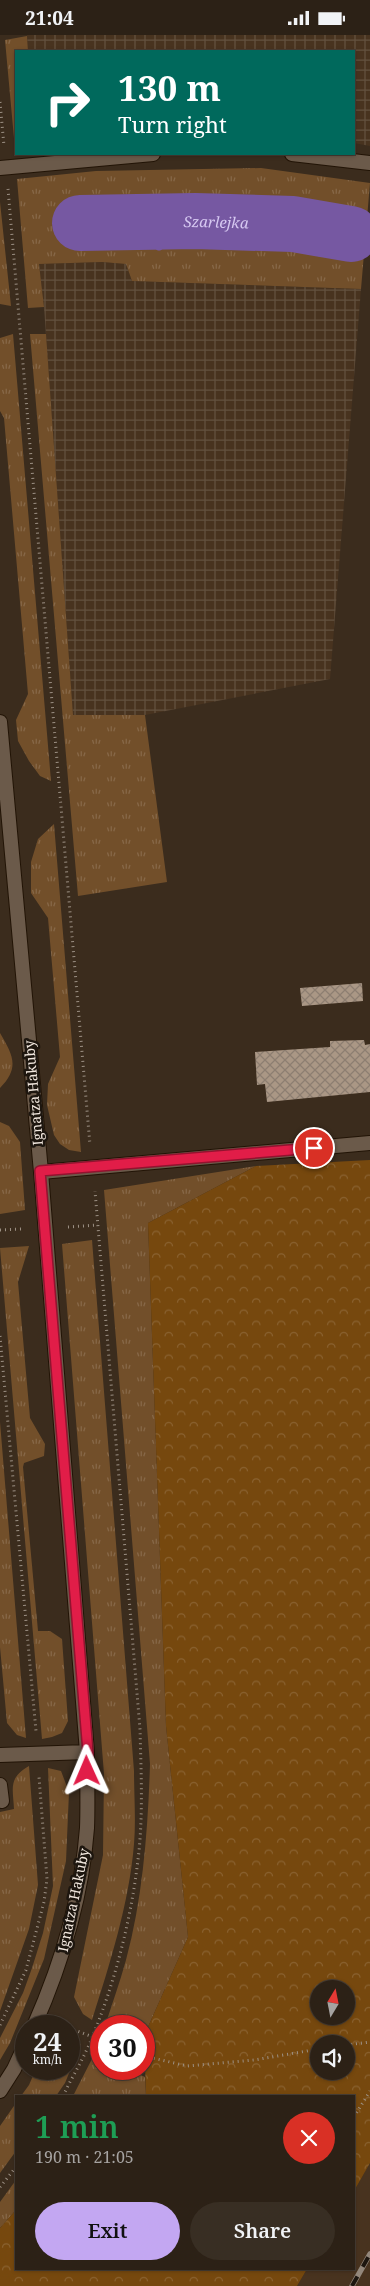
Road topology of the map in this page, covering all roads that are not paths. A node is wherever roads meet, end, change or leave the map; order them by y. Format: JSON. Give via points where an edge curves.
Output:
{"nodes":[{"id":1,"x":142,"y":155,"type":"edge"},
{"id":2,"x":301,"y":155,"type":"edge"},
{"id":3,"x":370,"y":163,"type":"edge"},
{"id":4,"x":3,"y":167,"type":"edge"},
{"id":5,"x":0,"y":722,"type":"edge"},
{"id":6,"x":370,"y":1143,"type":"edge"},
{"id":7,"x":40,"y":1171,"type":"junction"},
{"id":8,"x":88,"y":1752,"type":"junction"},
{"id":9,"x":0,"y":1755,"type":"edge"},
{"id":10,"x":0,"y":1785,"type":"edge"},
{"id":11,"x":2,"y":1801,"type":"dead end"},
{"id":12,"x":38,"y":2015,"type":"edge"},
{"id":13,"x":15,"y":2067,"type":"edge"},
{"id":14,"x":0,"y":2091,"type":"edge"}],
"edges":[{"from":1,"to":4,"type":"street"},
{"from":2,"to":3,"type":"street"},
{"from":5,"to":7,"type":"street","name":"Ignatza Hakuby"},
{"from":6,"to":7,"type":"street"},
{"from":7,"to":8,"type":"street","name":"Ignatza Hakuby"},
{"from":8,"to":9,"type":"street"},
{"from":8,"to":12,"type":"street","name":"Ignatza Hakuby","via":[[87,1828],[82,1866],[61,1957]]},
{"from":10,"to":11,"type":"street"},
{"from":13,"to":14,"type":"street"}]}
